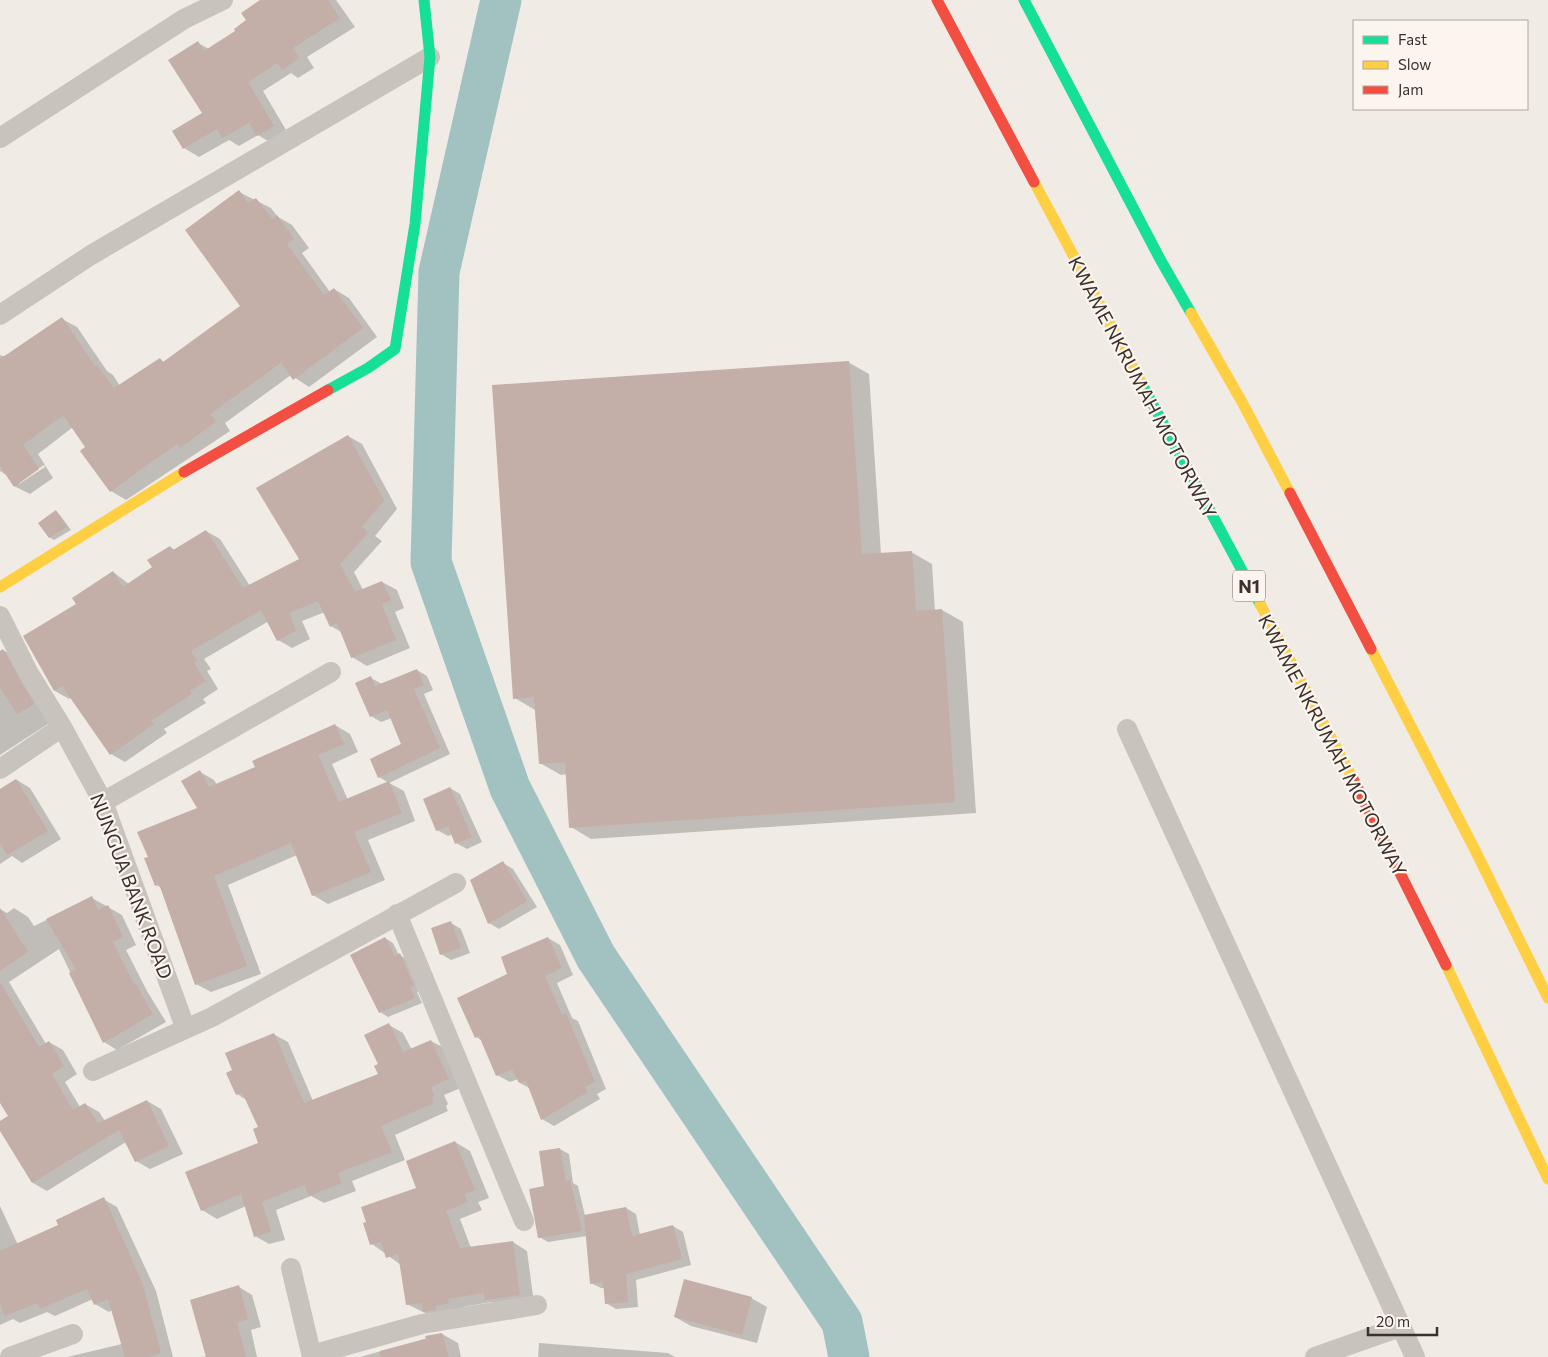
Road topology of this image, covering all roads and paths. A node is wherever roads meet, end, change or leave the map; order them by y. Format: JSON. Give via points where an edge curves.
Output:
{"nodes":[{"id":1,"x":223,"y":0,"type":"edge"},
{"id":2,"x":424,"y":0,"type":"edge"},
{"id":3,"x":937,"y":0,"type":"edge"},
{"id":4,"x":1024,"y":0,"type":"edge"},
{"id":5,"x":430,"y":57,"type":"junction"},
{"id":6,"x":0,"y":138,"type":"edge"},
{"id":7,"x":0,"y":315,"type":"edge"},
{"id":8,"x":0,"y":587,"type":"edge"},
{"id":9,"x":0,"y":616,"type":"edge"},
{"id":10,"x":331,"y":672,"type":"dead end"},
{"id":11,"x":62,"y":727,"type":"junction"},
{"id":12,"x":1128,"y":728,"type":"dead end"},
{"id":13,"x":0,"y":769,"type":"edge"},
{"id":14,"x":103,"y":802,"type":"junction"},
{"id":15,"x":456,"y":883,"type":"dead end"},
{"id":16,"x":397,"y":914,"type":"junction"},
{"id":17,"x":1548,"y":998,"type":"edge"},
{"id":18,"x":185,"y":1027,"type":"junction"},
{"id":19,"x":93,"y":1071,"type":"dead end"},
{"id":20,"x":1548,"y":1179,"type":"edge"},
{"id":21,"x":524,"y":1221,"type":"dead end"},
{"id":22,"x":291,"y":1268,"type":"dead end"},
{"id":23,"x":537,"y":1305,"type":"dead end"},
{"id":24,"x":1400,"y":1327,"type":"junction"},
{"id":25,"x":73,"y":1334,"type":"dead end"},
{"id":26,"x":312,"y":1356,"type":"edge"},
{"id":27,"x":10,"y":1357,"type":"edge"},
{"id":28,"x":1315,"y":1357,"type":"edge"},
{"id":29,"x":1415,"y":1357,"type":"edge"}],
"edges":[{"from":1,"to":6,"type":"street","via":[[184,19]]},
{"from":2,"to":5,"type":"main road"},
{"from":3,"to":20,"type":"main road","name":"KWAME NKRUMAH MOTORWAY","number":"N1","via":[[1352,777],[1464,1001]]},
{"from":4,"to":17,"type":"main road","via":[[1160,259],[1242,402],[1475,850]]},
{"from":5,"to":7,"type":"street","via":[[91,255]]},
{"from":5,"to":8,"type":"main road","via":[[415,224],[395,348],[368,368],[208,457]]},
{"from":9,"to":11,"type":"street","name":"NUNGUA BANK ROAD","via":[[28,672]]},
{"from":10,"to":14,"type":"street"},
{"from":11,"to":13,"type":"street"},
{"from":11,"to":14,"type":"street","name":"NUNGUA BANK ROAD"},
{"from":12,"to":24,"type":"street"},
{"from":14,"to":18,"type":"street","name":"NUNGUA BANK ROAD"},
{"from":15,"to":16,"type":"street"},
{"from":16,"to":18,"type":"street","via":[[212,1016]]},
{"from":16,"to":21,"type":"street"},
{"from":18,"to":19,"type":"street"},
{"from":22,"to":26,"type":"street"},
{"from":23,"to":26,"type":"street","via":[[422,1324]]},
{"from":24,"to":28,"type":"street"},
{"from":24,"to":29,"type":"street"},
{"from":25,"to":27,"type":"street"}]}
